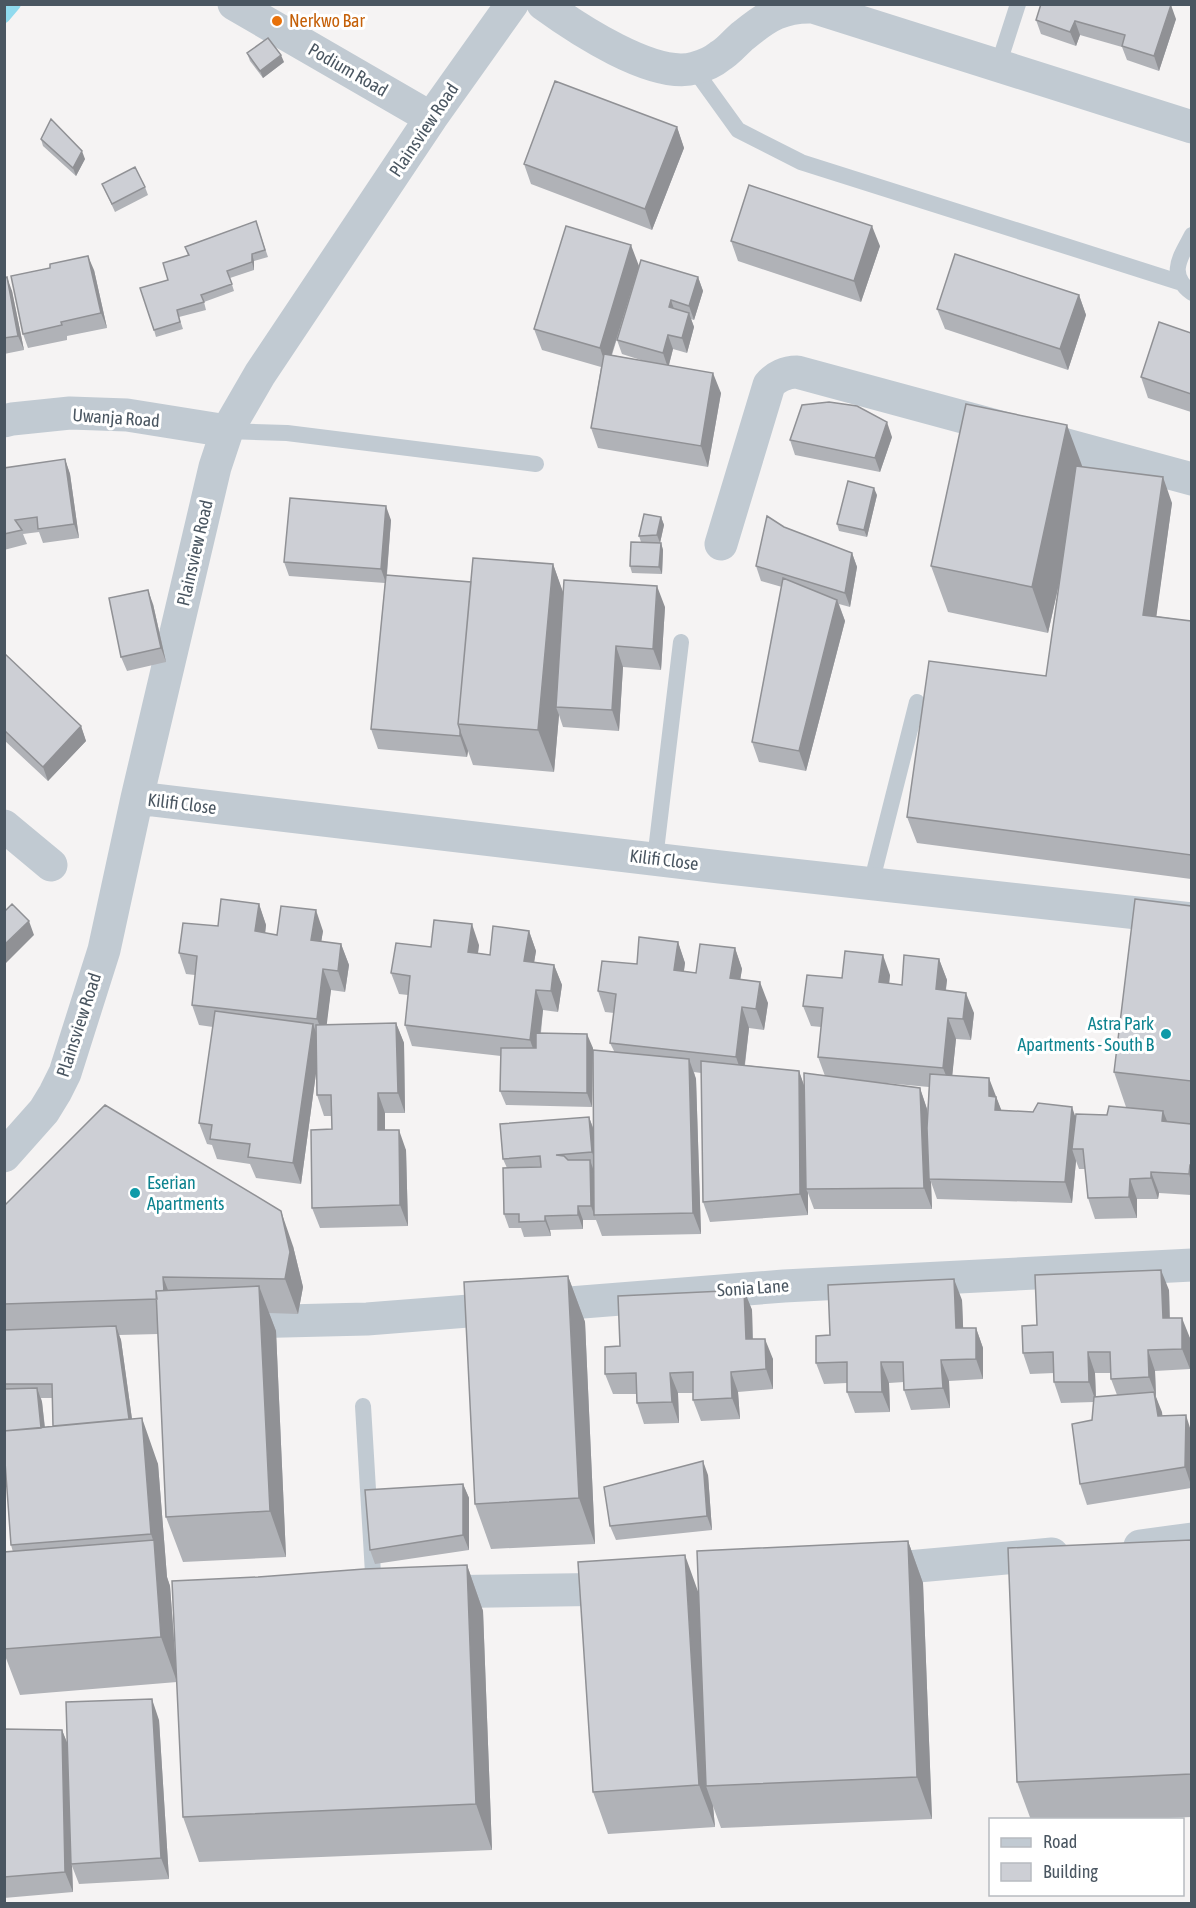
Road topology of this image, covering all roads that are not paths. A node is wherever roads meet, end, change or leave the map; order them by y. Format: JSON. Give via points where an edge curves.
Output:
{"nodes":[{"id":1,"x":512,"y":4,"type":"edge"},
{"id":2,"x":543,"y":4,"type":"edge"},
{"id":3,"x":1018,"y":4,"type":"edge"},
{"id":4,"x":251,"y":9,"type":"edge"},
{"id":5,"x":770,"y":9,"type":"edge"},
{"id":6,"x":998,"y":66,"type":"junction"},
{"id":7,"x":694,"y":69,"type":"junction"},
{"id":8,"x":431,"y":118,"type":"junction"},
{"id":9,"x":1191,"y":127,"type":"edge"},
{"id":10,"x":1191,"y":236,"type":"edge"},
{"id":11,"x":1185,"y":287,"type":"edge"},
{"id":12,"x":4,"y":421,"type":"edge"},
{"id":13,"x":226,"y":430,"type":"junction"},
{"id":14,"x":536,"y":464,"type":"dead end"},
{"id":15,"x":1191,"y":479,"type":"edge"},
{"id":16,"x":721,"y":544,"type":"dead end"},
{"id":17,"x":681,"y":642,"type":"dead end"},
{"id":18,"x":917,"y":702,"type":"dead end"},
{"id":19,"x":137,"y":798,"type":"junction"},
{"id":20,"x":4,"y":826,"type":"edge"},
{"id":21,"x":655,"y":859,"type":"junction"},
{"id":22,"x":51,"y":865,"type":"dead end"},
{"id":23,"x":871,"y":884,"type":"junction"},
{"id":24,"x":1191,"y":920,"type":"edge"},
{"id":25,"x":4,"y":1156,"type":"edge"},
{"id":26,"x":1191,"y":1264,"type":"edge"},
{"id":27,"x":243,"y":1323,"type":"edge"},
{"id":28,"x":363,"y":1406,"type":"dead end"},
{"id":29,"x":1191,"y":1539,"type":"edge"},
{"id":30,"x":1115,"y":1548,"type":"edge"},
{"id":31,"x":1080,"y":1551,"type":"edge"},
{"id":32,"x":844,"y":1572,"type":"edge"},
{"id":33,"x":655,"y":1588,"type":"edge"},
{"id":34,"x":375,"y":1593,"type":"junction"},
{"id":35,"x":341,"y":1594,"type":"edge"}],
"edges":[{"from":1,"to":8,"type":"street","name":"Plainsview Road"},
{"from":2,"to":7,"type":"street","via":[[595,38],[637,59],[665,68]]},
{"from":3,"to":6,"type":"lane"},
{"from":4,"to":8,"type":"street","name":"Podium Road"},
{"from":5,"to":6,"type":"street","via":[[813,7]]},
{"from":5,"to":7,"type":"street","via":[[720,57]]},
{"from":6,"to":9,"type":"street"},
{"from":7,"to":11,"type":"lane","via":[[738,130],[801,162]]},
{"from":8,"to":13,"type":"street","name":"Plainsview Road"},
{"from":10,"to":11,"type":"lane","via":[[1179,260],[1177,277]]},
{"from":12,"to":13,"type":"street","name":"Uwanja Road","via":[[70,413],[127,416]]},
{"from":13,"to":14,"type":"lane","via":[[287,433]]},
{"from":13,"to":19,"type":"street","name":"Plainsview Road"},
{"from":15,"to":16,"type":"street","via":[[790,372],[769,385]]},
{"from":17,"to":21,"type":"lane"},
{"from":18,"to":23,"type":"lane"},
{"from":19,"to":21,"type":"street","name":"Kilifi Close"},
{"from":19,"to":25,"type":"street","name":"Plainsview Road","via":[[104,950],[65,1073],[44,1111]]},
{"from":20,"to":22,"type":"street"},
{"from":21,"to":23,"type":"street","name":"Kilifi Close"},
{"from":23,"to":24,"type":"street","name":"Kilifi Close"},
{"from":26,"to":27,"type":"street","name":"Sonia Lane","via":[[784,1286],[367,1319]]},
{"from":28,"to":34,"type":"lane"},
{"from":29,"to":30,"type":"street"},
{"from":31,"to":32,"type":"street"},
{"from":33,"to":34,"type":"street"},
{"from":34,"to":35,"type":"street"}]}
